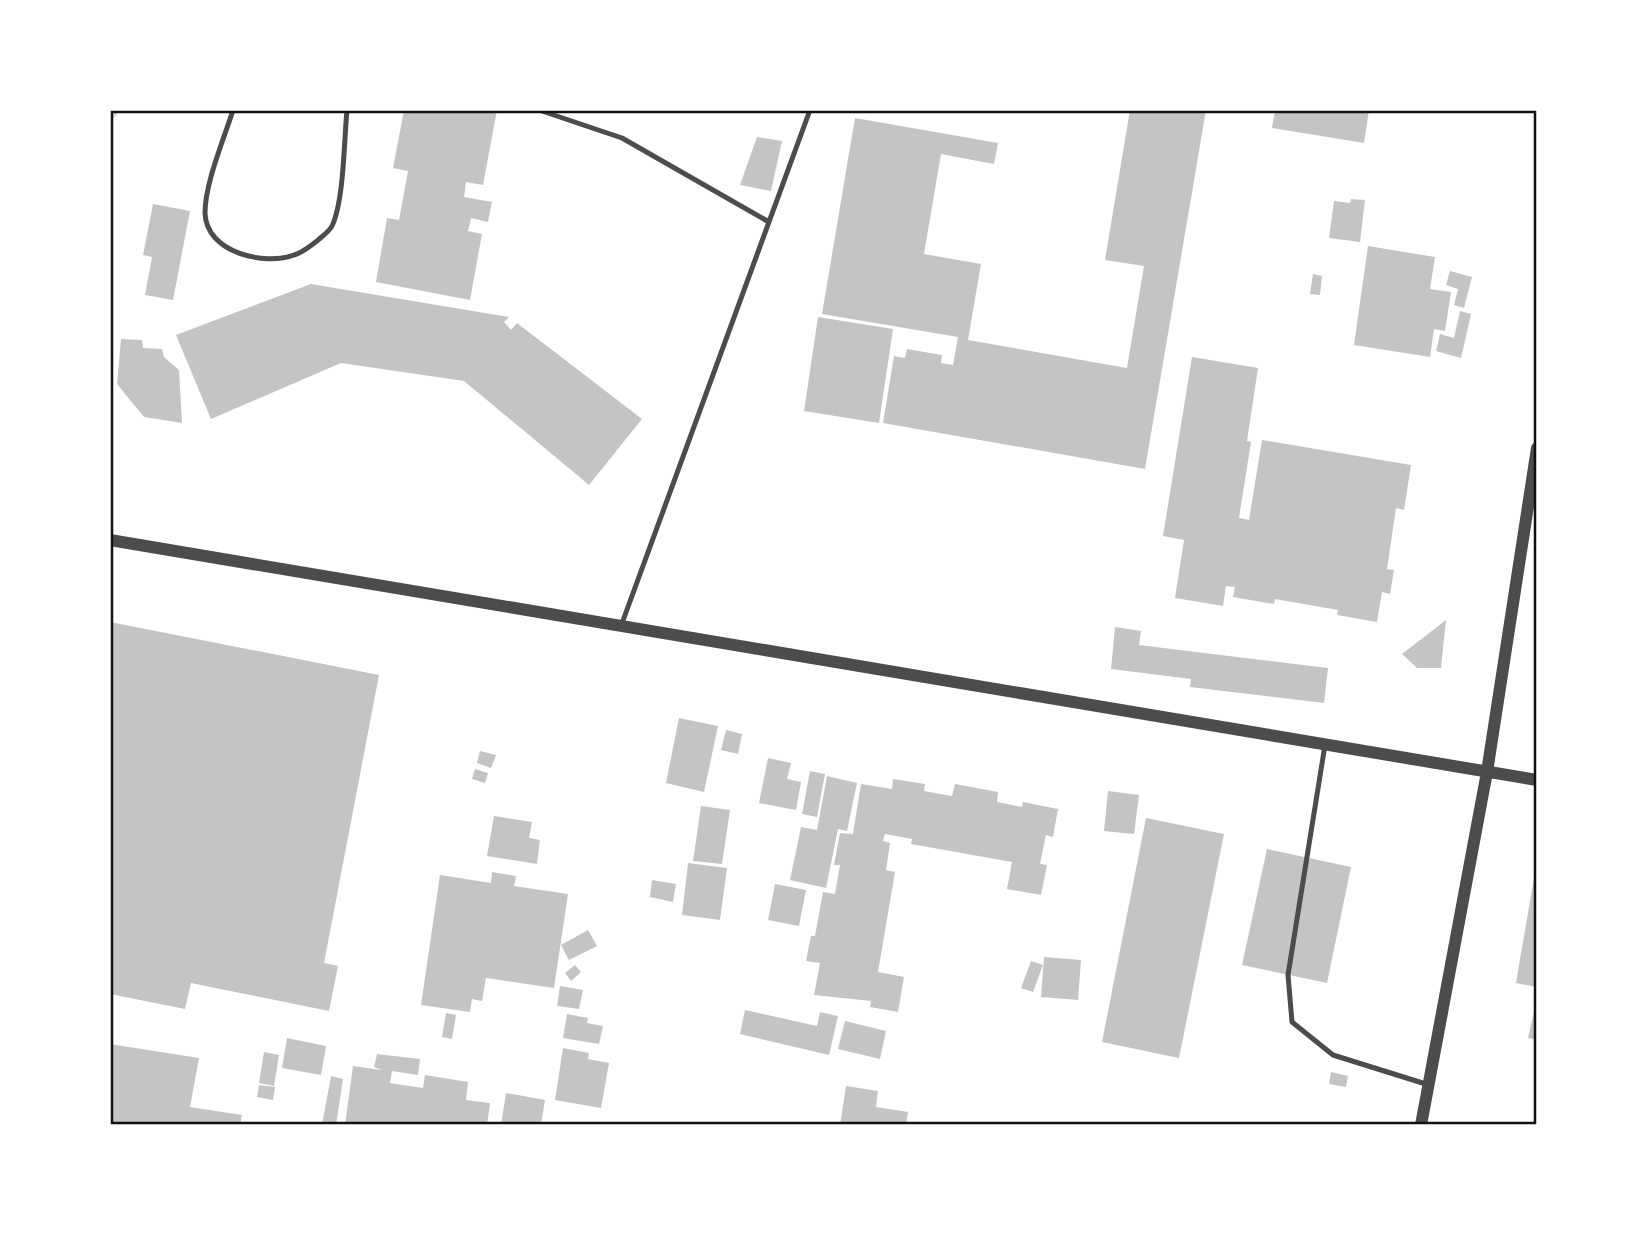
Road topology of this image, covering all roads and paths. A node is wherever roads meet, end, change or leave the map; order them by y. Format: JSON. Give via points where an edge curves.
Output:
{"nodes":[{"id":1,"x":233,"y":110,"type":"edge"},
{"id":2,"x":347,"y":110,"type":"edge"},
{"id":3,"x":539,"y":110,"type":"edge"},
{"id":4,"x":810,"y":110,"type":"edge"},
{"id":5,"x":769,"y":222,"type":"junction"},
{"id":6,"x":1537,"y":448,"type":"edge"},
{"id":7,"x":110,"y":540,"type":"edge"},
{"id":8,"x":621,"y":626,"type":"junction"},
{"id":9,"x":1325,"y":745,"type":"junction"},
{"id":10,"x":1487,"y":772,"type":"junction"},
{"id":11,"x":1537,"y":780,"type":"edge"},
{"id":12,"x":1429,"y":1085,"type":"junction"},
{"id":13,"x":1421,"y":1125,"type":"edge"}],
"edges":[{"from":1,"to":2,"type":"lane","via":[[208,197],[205,214],[209,228],[219,242],[233,250],[279,259],[296,255],[331,228]]},
{"from":3,"to":5,"type":"lane","via":[[622,138]]},
{"from":4,"to":5,"type":"lane"},
{"from":5,"to":8,"type":"lane"},
{"from":6,"to":10,"type":"street"},
{"from":7,"to":8,"type":"street"},
{"from":8,"to":9,"type":"street"},
{"from":9,"to":10,"type":"street"},
{"from":9,"to":12,"type":"lane","via":[[1288,975],[1292,1022],[1333,1055]]},
{"from":10,"to":11,"type":"street"},
{"from":10,"to":12,"type":"street"},
{"from":12,"to":13,"type":"street"}]}
